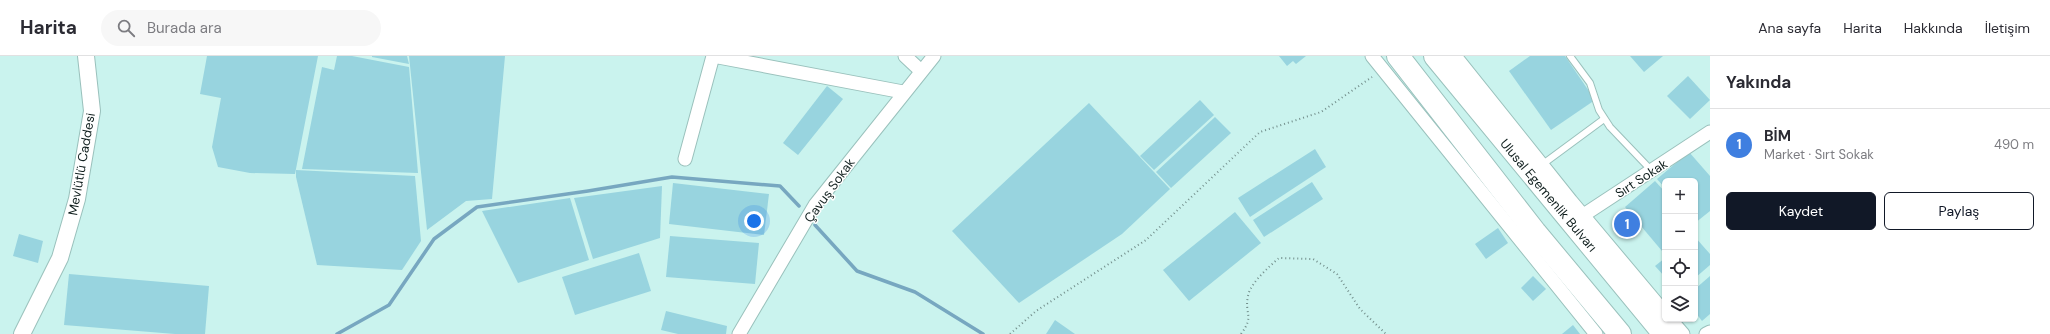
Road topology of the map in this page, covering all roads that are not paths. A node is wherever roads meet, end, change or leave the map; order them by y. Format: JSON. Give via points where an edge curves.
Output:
{"nodes":[{"id":1,"x":86,"y":56,"type":"edge"},
{"id":2,"x":905,"y":56,"type":"edge"},
{"id":3,"x":934,"y":56,"type":"edge"},
{"id":4,"x":1372,"y":56,"type":"edge"},
{"id":5,"x":1435,"y":56,"type":"edge"},
{"id":6,"x":1455,"y":56,"type":"edge"},
{"id":7,"x":1570,"y":56,"type":"edge"},
{"id":8,"x":1391,"y":63,"type":"edge"},
{"id":9,"x":921,"y":71,"type":"junction"},
{"id":10,"x":904,"y":92,"type":"junction"},
{"id":11,"x":1604,"y":119,"type":"junction"},
{"id":12,"x":1710,"y":132,"type":"edge"},
{"id":13,"x":685,"y":159,"type":"dead end"},
{"id":14,"x":1543,"y":164,"type":"junction"},
{"id":15,"x":1652,"y":171,"type":"junction"},
{"id":16,"x":1577,"y":219,"type":"junction"},
{"id":17,"x":1662,"y":310,"type":"edge"},
{"id":18,"x":1673,"y":322,"type":"edge"},
{"id":19,"x":1710,"y":332,"type":"edge"},
{"id":20,"x":22,"y":334,"type":"edge"},
{"id":21,"x":739,"y":334,"type":"edge"},
{"id":22,"x":1596,"y":334,"type":"edge"},
{"id":23,"x":1620,"y":334,"type":"edge"},
{"id":24,"x":1664,"y":334,"type":"edge"},
{"id":25,"x":1683,"y":334,"type":"edge"},
{"id":26,"x":1706,"y":334,"type":"edge"}],
"edges":[{"from":1,"to":20,"type":"street","name":"Mevlütlü Caddesi","via":[[92,111],[77,199],[60,258]]},
{"from":2,"to":9,"type":"street"},
{"from":3,"to":9,"type":"street","name":"Çavuş Sokak"},
{"from":4,"to":8,"type":"street"},
{"from":5,"to":16,"type":"highway","name":"Ulusal Egemenlik Bulvarı"},
{"from":6,"to":14,"type":"street"},
{"from":7,"to":11,"type":"lane","via":[[1590,83]]},
{"from":8,"to":22,"type":"street"},
{"from":8,"to":23,"type":"highway"},
{"from":9,"to":10,"type":"street","name":"Çavuş Sokak"},
{"from":10,"to":13,"type":"street","via":[[713,56]]},
{"from":10,"to":21,"type":"street","name":"Çavuş Sokak","via":[[815,205]]},
{"from":11,"to":14,"type":"lane"},
{"from":11,"to":15,"type":"lane"},
{"from":12,"to":15,"type":"street","name":"Sırt Sokak"},
{"from":14,"to":16,"type":"street"},
{"from":15,"to":16,"type":"street","name":"Sırt Sokak"},
{"from":16,"to":17,"type":"street"},
{"from":16,"to":24,"type":"highway","name":"Ulusal Egemenlik Bulvarı"},
{"from":18,"to":25,"type":"street"},
{"from":19,"to":26,"type":"street"}]}
